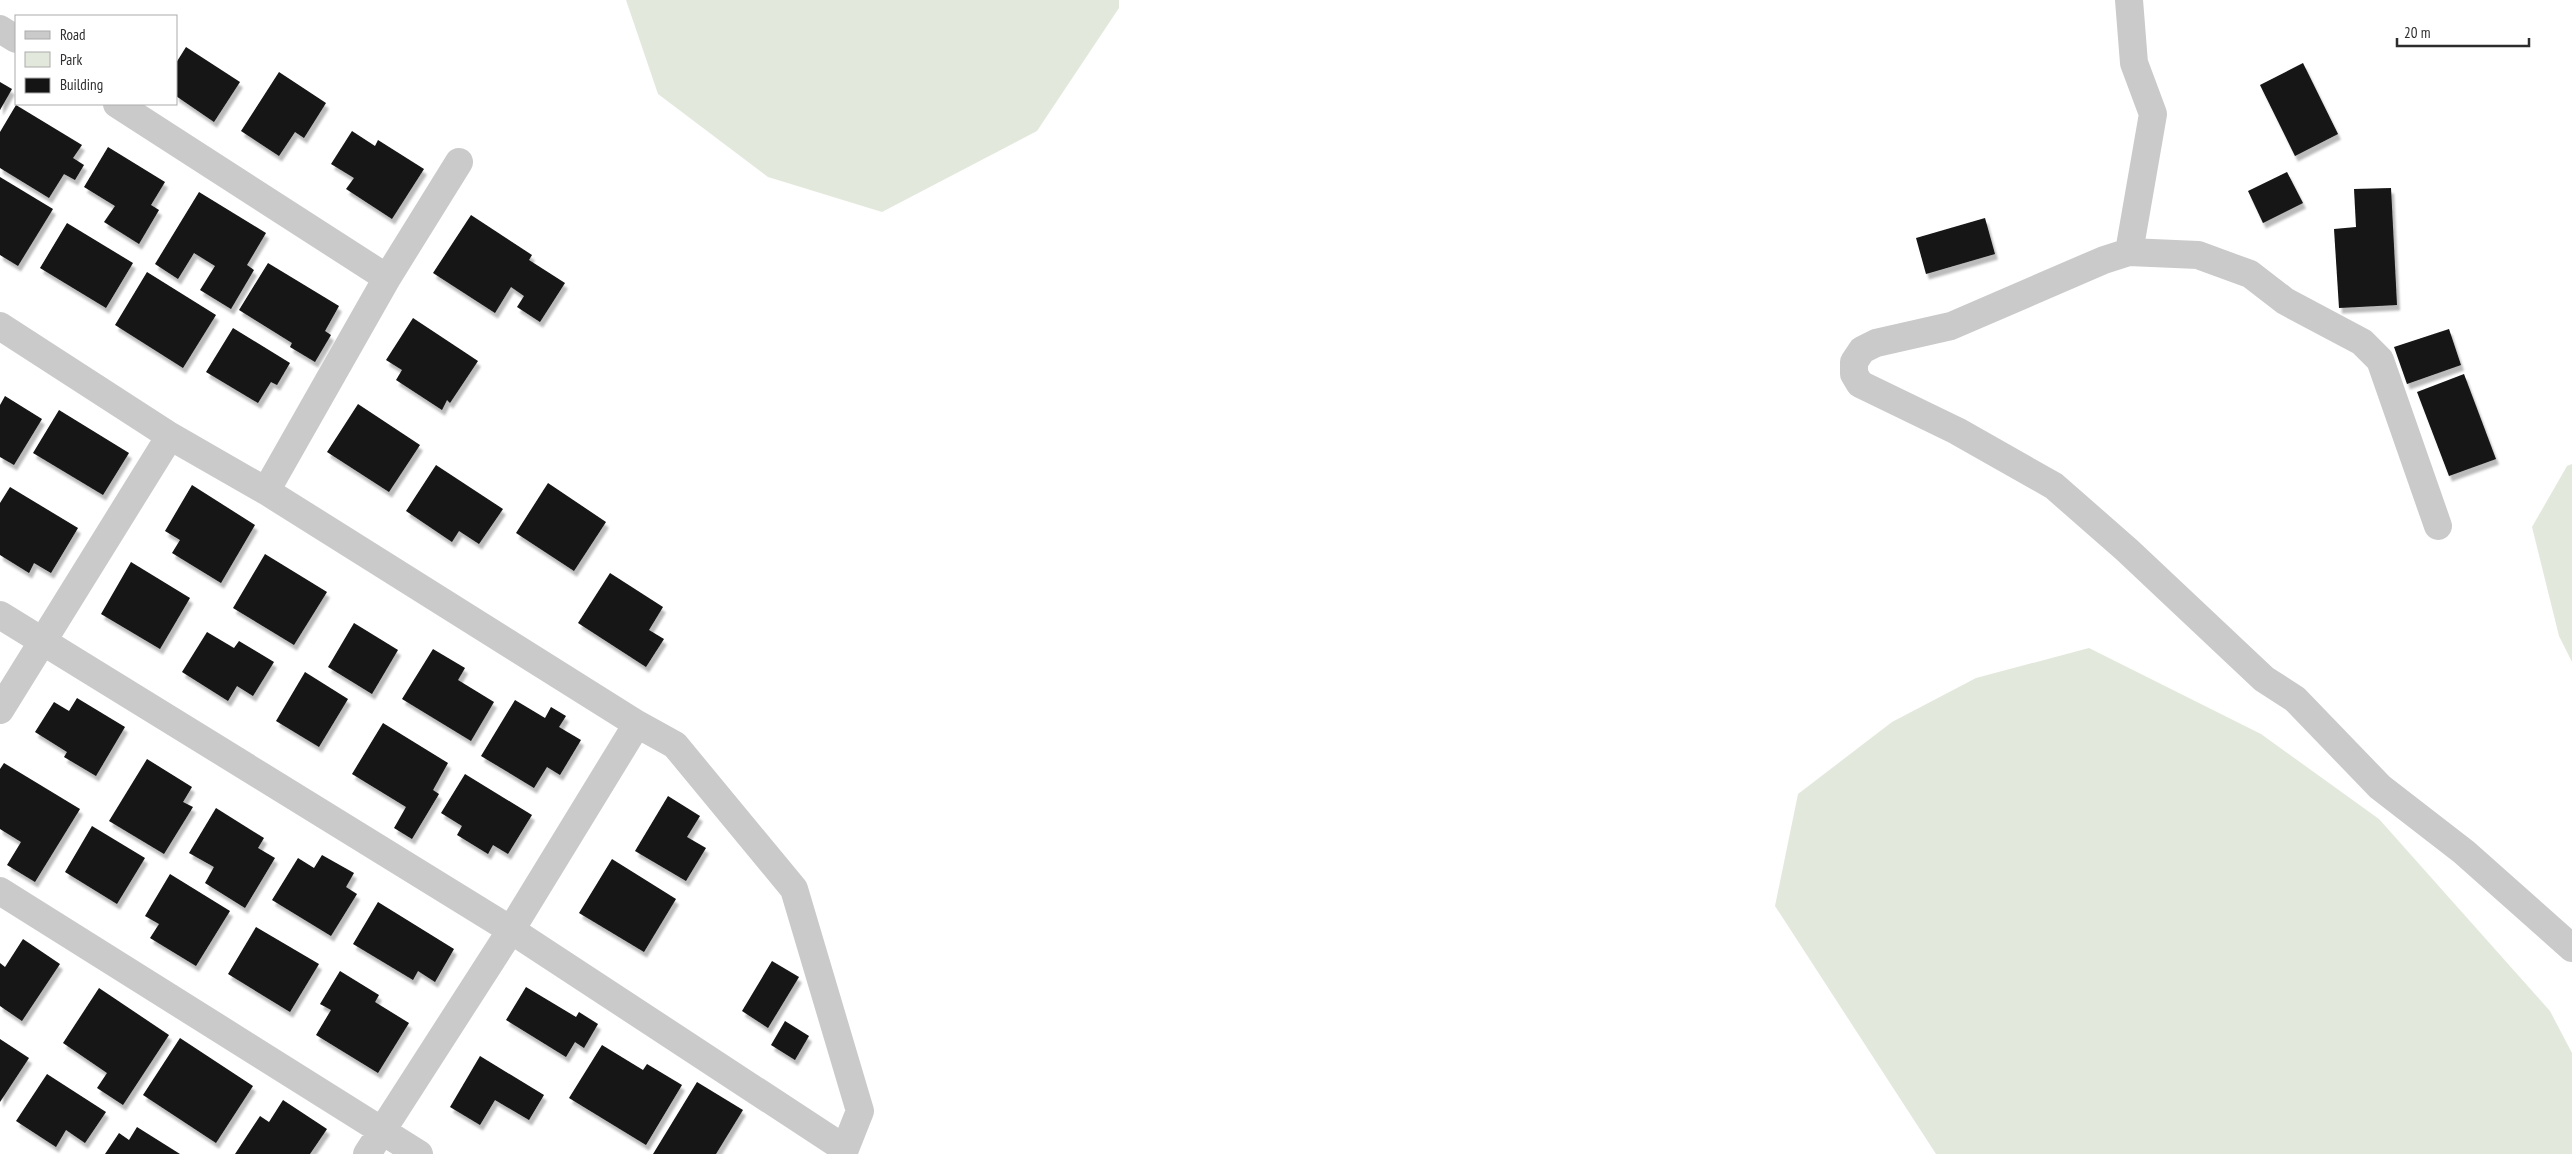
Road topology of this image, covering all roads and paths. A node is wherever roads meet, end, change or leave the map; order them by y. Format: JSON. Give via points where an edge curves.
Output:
{"nodes":[{"id":1,"x":2129,"y":0,"type":"edge"},
{"id":2,"x":0,"y":28,"type":"edge"},
{"id":3,"x":15,"y":38,"type":"edge"},
{"id":4,"x":119,"y":105,"type":"edge"},
{"id":5,"x":458,"y":162,"type":"dead end"},
{"id":6,"x":2129,"y":252,"type":"junction"},
{"id":7,"x":388,"y":278,"type":"junction"},
{"id":8,"x":0,"y":326,"type":"edge"},
{"id":9,"x":170,"y":436,"type":"junction"},
{"id":10,"x":266,"y":491,"type":"junction"},
{"id":11,"x":2438,"y":526,"type":"dead end"},
{"id":12,"x":0,"y":615,"type":"edge"},
{"id":13,"x":43,"y":641,"type":"junction"},
{"id":14,"x":0,"y":710,"type":"edge"},
{"id":15,"x":637,"y":724,"type":"junction"},
{"id":16,"x":0,"y":891,"type":"edge"},
{"id":17,"x":511,"y":930,"type":"junction"},
{"id":18,"x":2572,"y":948,"type":"edge"},
{"id":19,"x":382,"y":1130,"type":"junction"},
{"id":20,"x":844,"y":1152,"type":"edge"},
{"id":21,"x":367,"y":1154,"type":"edge"},
{"id":22,"x":419,"y":1154,"type":"edge"}],
"edges":[{"from":1,"to":6,"type":"street","via":[[2134,63],[2153,114]]},
{"from":2,"to":3,"type":"street"},
{"from":4,"to":7,"type":"street"},
{"from":5,"to":7,"type":"street"},
{"from":6,"to":11,"type":"street","via":[[2198,255],[2250,274],[2285,301],[2362,342],[2380,360]]},
{"from":6,"to":18,"type":"street","via":[[1951,326],[1876,343],[1862,350],[1854,362],[1854,374],[1860,384],[1957,431],[2054,486],[2128,550],[2264,679],[2295,698],[2380,787],[2464,852]]},
{"from":7,"to":10,"type":"street"},
{"from":8,"to":9,"type":"street"},
{"from":9,"to":10,"type":"street"},
{"from":9,"to":13,"type":"street"},
{"from":10,"to":15,"type":"street"},
{"from":12,"to":13,"type":"street"},
{"from":13,"to":14,"type":"street"},
{"from":13,"to":17,"type":"street"},
{"from":15,"to":17,"type":"street"},
{"from":15,"to":20,"type":"street","via":[[675,745],[794,889],[860,1111]]},
{"from":16,"to":19,"type":"street"},
{"from":17,"to":19,"type":"street"},
{"from":17,"to":20,"type":"street"},
{"from":19,"to":21,"type":"street"},
{"from":19,"to":22,"type":"street"}]}
